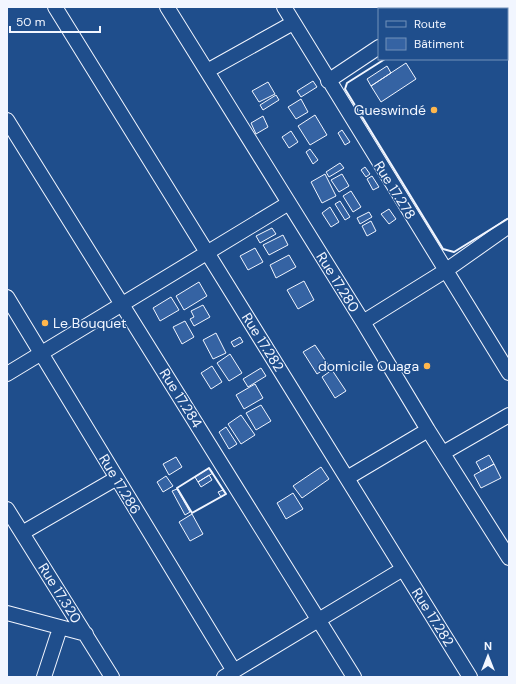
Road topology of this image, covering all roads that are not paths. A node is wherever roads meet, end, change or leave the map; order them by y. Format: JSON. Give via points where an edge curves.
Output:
{"nodes":[{"id":1,"x":55,"y":7,"type":"edge"},
{"id":2,"x":167,"y":7,"type":"edge"},
{"id":3,"x":284,"y":7,"type":"edge"},
{"id":4,"x":293,"y":23,"type":"junction"},
{"id":5,"x":378,"y":48,"type":"edge"},
{"id":6,"x":207,"y":71,"type":"junction"},
{"id":7,"x":328,"y":81,"type":"junction"},
{"id":8,"x":7,"y":120,"type":"edge"},
{"id":9,"x":289,"y":203,"type":"junction"},
{"id":10,"x":509,"y":226,"type":"edge"},
{"id":11,"x":207,"y":252,"type":"junction"},
{"id":12,"x":445,"y":271,"type":"junction"},
{"id":13,"x":7,"y":297,"type":"edge"},
{"id":14,"x":123,"y":305,"type":"junction"},
{"id":15,"x":363,"y":322,"type":"junction"},
{"id":16,"x":43,"y":354,"type":"junction"},
{"id":17,"x":509,"y":373,"type":"edge"},
{"id":18,"x":7,"y":374,"type":"edge"},
{"id":19,"x":509,"y":415,"type":"edge"},
{"id":20,"x":428,"y":430,"type":"junction"},
{"id":21,"x":443,"y":453,"type":"junction"},
{"id":22,"x":117,"y":478,"type":"junction"},
{"id":23,"x":347,"y":478,"type":"junction"},
{"id":24,"x":7,"y":509,"type":"edge"},
{"id":25,"x":22,"y":533,"type":"junction"},
{"id":26,"x":507,"y":548,"type":"edge"},
{"id":27,"x":403,"y":569,"type":"junction"},
{"id":28,"x":7,"y":613,"type":"edge"},
{"id":29,"x":318,"y":620,"type":"junction"},
{"id":30,"x":60,"y":628,"type":"junction"},
{"id":31,"x":86,"y":634,"type":"junction"},
{"id":32,"x":229,"y":674,"type":"edge"},
{"id":33,"x":44,"y":677,"type":"edge"},
{"id":34,"x":112,"y":677,"type":"edge"},
{"id":35,"x":354,"y":677,"type":"edge"},
{"id":36,"x":470,"y":677,"type":"edge"}],
"edges":[{"from":1,"to":11,"type":"street","name":"Rue 17.282"},
{"from":2,"to":6,"type":"street","name":"Rue 17.280"},
{"from":3,"to":4,"type":"street","name":"Rue 17.278"},
{"from":4,"to":6,"type":"street"},
{"from":4,"to":7,"type":"street","name":"Rue 17.278"},
{"from":5,"to":7,"type":"street"},
{"from":6,"to":9,"type":"street","name":"Rue 17.280"},
{"from":7,"to":12,"type":"street","name":"Rue 17.278"},
{"from":8,"to":14,"type":"street","name":"Rue 17.284"},
{"from":9,"to":11,"type":"street"},
{"from":9,"to":15,"type":"street","name":"Rue 17.280"},
{"from":10,"to":12,"type":"street"},
{"from":11,"to":14,"type":"street"},
{"from":11,"to":23,"type":"street","name":"Rue 17.282"},
{"from":12,"to":15,"type":"street"},
{"from":12,"to":17,"type":"street","name":"Rue 17.278"},
{"from":13,"to":16,"type":"street","name":"Rue 17.286"},
{"from":14,"to":16,"type":"street"},
{"from":14,"to":29,"type":"street","name":"Rue 17.284"},
{"from":15,"to":20,"type":"street","name":"Rue 17.280"},
{"from":16,"to":18,"type":"street"},
{"from":16,"to":22,"type":"street","name":"Rue 17.286"},
{"from":19,"to":21,"type":"street"},
{"from":20,"to":21,"type":"street","name":"Rue 17.280"},
{"from":20,"to":23,"type":"street"},
{"from":21,"to":26,"type":"street","name":"Rue 17.280"},
{"from":22,"to":25,"type":"street"},
{"from":22,"to":32,"type":"street","name":"Rue 17.286"},
{"from":23,"to":27,"type":"street","name":"Rue 17.282"},
{"from":24,"to":25,"type":"street","name":"Rue 17.320"},
{"from":25,"to":31,"type":"street","name":"Rue 17.320"},
{"from":27,"to":29,"type":"street"},
{"from":27,"to":36,"type":"street","name":"Rue 17.282"},
{"from":28,"to":30,"type":"street"},
{"from":29,"to":32,"type":"street"},
{"from":29,"to":35,"type":"street","name":"Rue 17.284"},
{"from":30,"to":31,"type":"street"},
{"from":30,"to":33,"type":"street"},
{"from":31,"to":34,"type":"street","name":"Rue 17.320"}]}
